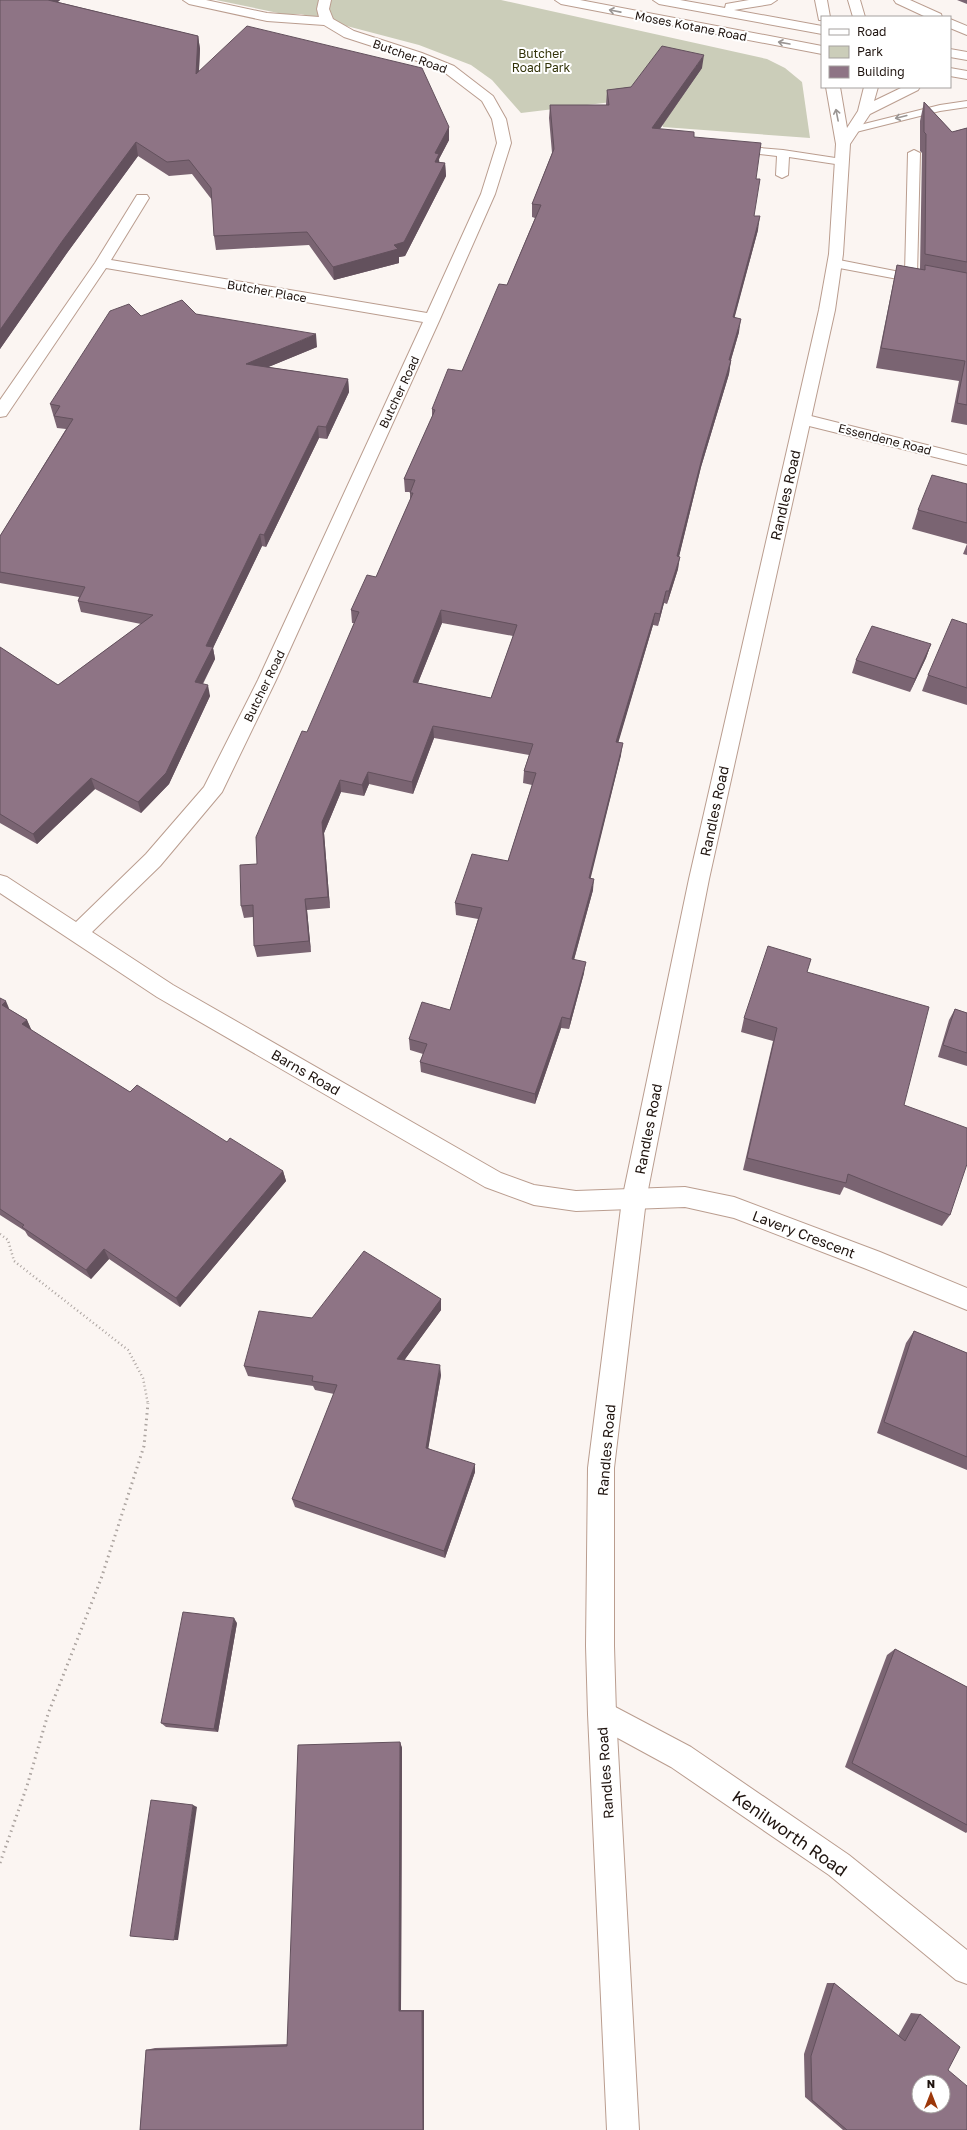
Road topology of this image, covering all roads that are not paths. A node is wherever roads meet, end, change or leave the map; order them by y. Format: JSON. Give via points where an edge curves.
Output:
{"nodes":[{"id":1,"x":189,"y":0,"type":"edge"},
{"id":2,"x":326,"y":0,"type":"edge"},
{"id":3,"x":561,"y":0,"type":"edge"},
{"id":4,"x":658,"y":0,"type":"edge"},
{"id":5,"x":771,"y":0,"type":"edge"},
{"id":6,"x":821,"y":0,"type":"edge"},
{"id":7,"x":854,"y":0,"type":"edge"},
{"id":8,"x":900,"y":0,"type":"edge"},
{"id":9,"x":699,"y":8,"type":"junction"},
{"id":10,"x":824,"y":16,"type":"edge"},
{"id":11,"x":859,"y":16,"type":"edge"},
{"id":12,"x":934,"y":16,"type":"edge"},
{"id":13,"x":327,"y":21,"type":"junction"},
{"id":14,"x":951,"y":23,"type":"edge"},
{"id":15,"x":821,"y":30,"type":"edge"},
{"id":16,"x":967,"y":31,"type":"edge"},
{"id":17,"x":821,"y":50,"type":"edge"},
{"id":18,"x":951,"y":53,"type":"edge"},
{"id":19,"x":967,"y":56,"type":"edge"},
{"id":20,"x":951,"y":72,"type":"edge"},
{"id":21,"x":966,"y":75,"type":"edge"},
{"id":22,"x":951,"y":76,"type":"edge"},
{"id":23,"x":833,"y":88,"type":"edge"},
{"id":24,"x":871,"y":88,"type":"edge"},
{"id":25,"x":911,"y":88,"type":"edge"},
{"id":26,"x":967,"y":104,"type":"edge"},
{"id":27,"x":865,"y":111,"type":"junction"},
{"id":28,"x":846,"y":145,"type":"junction"},
{"id":29,"x":722,"y":147,"type":"edge"},
{"id":30,"x":783,"y":153,"type":"junction"},
{"id":31,"x":914,"y":153,"type":"dead end"},
{"id":32,"x":782,"y":176,"type":"dead end"},
{"id":33,"x":142,"y":198,"type":"dead end"},
{"id":34,"x":102,"y":263,"type":"junction"},
{"id":35,"x":834,"y":263,"type":"junction"},
{"id":36,"x":911,"y":277,"type":"junction"},
{"id":37,"x":967,"y":288,"type":"edge"},
{"id":38,"x":432,"y":319,"type":"junction"},
{"id":39,"x":0,"y":412,"type":"edge"},
{"id":40,"x":804,"y":419,"type":"junction"},
{"id":41,"x":967,"y":460,"type":"edge"},
{"id":42,"x":3,"y":888,"type":"edge"},
{"id":43,"x":77,"y":934,"type":"junction"},
{"id":44,"x":634,"y":1200,"type":"junction"},
{"id":45,"x":967,"y":1299,"type":"edge"},
{"id":46,"x":602,"y":1714,"type":"junction"},
{"id":47,"x":967,"y":1969,"type":"edge"},
{"id":48,"x":623,"y":2130,"type":"edge"}],
"edges":[{"from":1,"to":13,"type":"street","name":"Butcher Road","via":[[266,18]]},
{"from":2,"to":13,"type":"street","via":[[323,9]]},
{"from":17,"to":3,"type":"street","name":"Moses Kotane Road","one_way":true},
{"from":4,"to":9,"type":"street","name":"Moses Kotane Road"},
{"from":5,"to":9,"type":"street","via":[[748,5]]},
{"from":6,"to":10,"type":"street"},
{"from":7,"to":11,"type":"street"},
{"from":8,"to":12,"type":"street"},
{"from":9,"to":15,"type":"street","name":"Moses Kotane Road"},
{"from":13,"to":38,"type":"street","name":"Butcher Road","via":[[349,34],[449,69],[488,99],[499,119],[504,143],[488,194]]},
{"from":14,"to":16,"type":"street"},
{"from":18,"to":19,"type":"street"},
{"from":20,"to":21,"type":"street"},
{"from":21,"to":22,"type":"street"},
{"from":28,"to":23,"type":"street","name":"Randles Road","one_way":true},
{"from":24,"to":27,"type":"street","name":"Randles Road"},
{"from":25,"to":27,"type":"street"},
{"from":26,"to":28,"type":"lane","one_way":true,"via":[[933,110]]},
{"from":27,"to":28,"type":"street","name":"Randles Road"},
{"from":28,"to":30,"type":"lane"},
{"from":28,"to":35,"type":"street","name":"Randles Road"},
{"from":29,"to":30,"type":"lane"},
{"from":30,"to":32,"type":"lane"},
{"from":31,"to":36,"type":"lane"},
{"from":33,"to":34,"type":"street"},
{"from":34,"to":38,"type":"street","name":"Butcher Place"},
{"from":34,"to":39,"type":"street"},
{"from":35,"to":36,"type":"lane"},
{"from":35,"to":40,"type":"street","name":"Randles Road","via":[[827,310]]},
{"from":36,"to":37,"type":"lane"},
{"from":38,"to":43,"type":"street","name":"Butcher Road","via":[[268,680],[212,792],[153,860]]},
{"from":40,"to":41,"type":"street","name":"Essendene Road"},
{"from":40,"to":44,"type":"street","name":"Randles Road","via":[[750,646],[699,879]]},
{"from":42,"to":43,"type":"street","name":"Barns Road"},
{"from":43,"to":44,"type":"street","name":"Barns Road","via":[[165,991],[493,1180],[534,1195],[576,1201]]},
{"from":44,"to":45,"type":"street","name":"Lavery Crescent","via":[[685,1197],[734,1208]]},
{"from":44,"to":46,"type":"street","name":"Randles Road","via":[[601,1468]]},
{"from":46,"to":47,"type":"street","name":"Kenilworth Road","via":[[681,1757],[839,1865]]},
{"from":46,"to":48,"type":"street","name":"Randles Road"}]}
